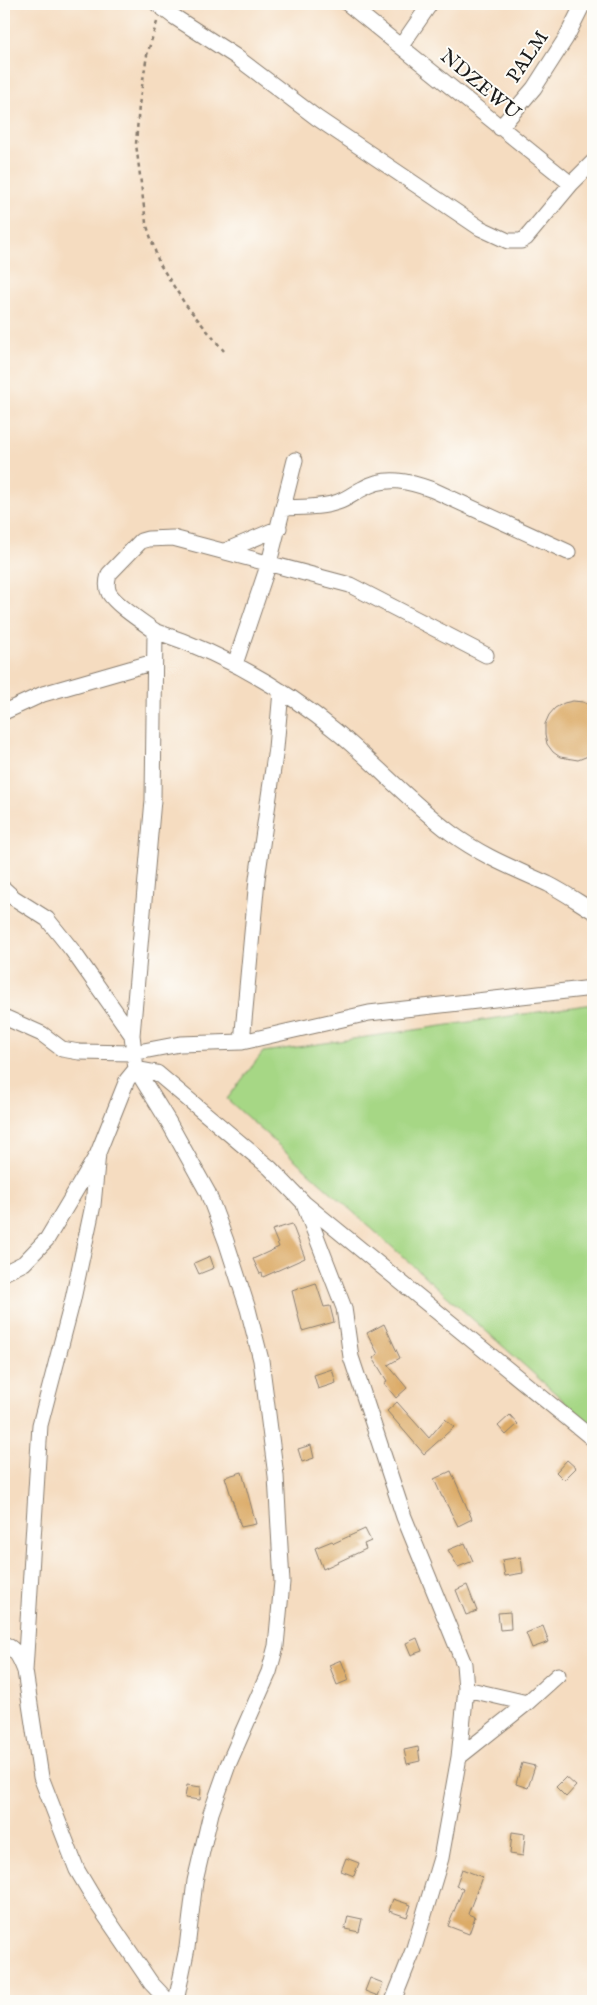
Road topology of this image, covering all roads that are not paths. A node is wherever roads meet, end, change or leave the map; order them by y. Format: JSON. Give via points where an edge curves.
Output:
{"nodes":[{"id":1,"x":348,"y":4,"type":"edge"},
{"id":2,"x":430,"y":4,"type":"edge"},
{"id":3,"x":584,"y":4,"type":"edge"},
{"id":4,"x":159,"y":6,"type":"edge"},
{"id":5,"x":401,"y":46,"type":"junction"},
{"id":6,"x":500,"y":128,"type":"junction"},
{"id":7,"x":590,"y":165,"type":"edge"},
{"id":8,"x":571,"y":184,"type":"junction"},
{"id":9,"x":295,"y":460,"type":"dead end"},
{"id":10,"x":284,"y":508,"type":"junction"},
{"id":11,"x":279,"y":528,"type":"junction"},
{"id":12,"x":225,"y":551,"type":"junction"},
{"id":13,"x":568,"y":552,"type":"dead end"},
{"id":14,"x":269,"y":563,"type":"junction"},
{"id":15,"x":155,"y":631,"type":"junction"},
{"id":16,"x":486,"y":655,"type":"dead end"},
{"id":17,"x":154,"y":662,"type":"junction"},
{"id":18,"x":235,"y":664,"type":"junction"},
{"id":19,"x":281,"y":691,"type":"junction"},
{"id":20,"x":4,"y":712,"type":"edge"},
{"id":21,"x":4,"y":889,"type":"edge"},
{"id":22,"x":593,"y":911,"type":"edge"},
{"id":23,"x":593,"y":988,"type":"edge"},
{"id":24,"x":4,"y":1017,"type":"edge"},
{"id":25,"x":132,"y":1035,"type":"junction"},
{"id":26,"x":242,"y":1042,"type":"junction"},
{"id":27,"x":133,"y":1053,"type":"junction"},
{"id":28,"x":136,"y":1069,"type":"junction"},
{"id":29,"x":98,"y":1153,"type":"junction"},
{"id":30,"x":303,"y":1202,"type":"junction"},
{"id":31,"x":4,"y":1273,"type":"edge"},
{"id":32,"x":593,"y":1439,"type":"edge"},
{"id":33,"x":4,"y":1644,"type":"edge"},
{"id":34,"x":25,"y":1671,"type":"junction"},
{"id":35,"x":558,"y":1675,"type":"dead end"},
{"id":36,"x":466,"y":1689,"type":"junction"},
{"id":37,"x":527,"y":1703,"type":"junction"},
{"id":38,"x":459,"y":1757,"type":"junction"},
{"id":39,"x":168,"y":2001,"type":"edge"},
{"id":40,"x":176,"y":2001,"type":"edge"},
{"id":41,"x":394,"y":2001,"type":"edge"}],
"edges":[{"from":1,"to":5,"type":"street","name":"NDZEWU"},
{"from":2,"to":5,"type":"street"},
{"from":3,"to":6,"type":"street","name":"PALM","via":[[534,88]]},
{"from":4,"to":8,"type":"street","via":[[235,56],[317,118],[422,190],[480,228],[508,241],[521,242],[526,238]]},
{"from":5,"to":6,"type":"street","name":"NDZEWU"},
{"from":6,"to":8,"type":"street","name":"NDZEWU"},
{"from":7,"to":8,"type":"street"},
{"from":9,"to":10,"type":"street"},
{"from":10,"to":11,"type":"street"},
{"from":10,"to":13,"type":"street","via":[[322,506],[338,502],[376,482],[397,480],[433,490]]},
{"from":11,"to":12,"type":"street"},
{"from":11,"to":14,"type":"street"},
{"from":12,"to":14,"type":"street"},
{"from":12,"to":15,"type":"street","via":[[173,538],[148,539],[138,544],[114,568],[106,581],[110,594]]},
{"from":14,"to":16,"type":"street","via":[[350,585]]},
{"from":14,"to":18,"type":"street"},
{"from":15,"to":17,"type":"street"},
{"from":15,"to":18,"type":"street"},
{"from":17,"to":20,"type":"street","via":[[43,694]]},
{"from":17,"to":25,"type":"street","via":[[153,800]]},
{"from":18,"to":19,"type":"street"},
{"from":19,"to":22,"type":"street","via":[[338,732],[450,832],[479,852],[548,884]]},
{"from":19,"to":26,"type":"street","via":[[257,879]]},
{"from":21,"to":25,"type":"street","via":[[47,919]]},
{"from":23,"to":26,"type":"street","via":[[369,1013]]},
{"from":24,"to":27,"type":"street","via":[[42,1034],[62,1049]]},
{"from":25,"to":27,"type":"street"},
{"from":26,"to":27,"type":"street","via":[[180,1044]]},
{"from":27,"to":28,"type":"street"},
{"from":28,"to":29,"type":"street","via":[[127,1080]]},
{"from":28,"to":30,"type":"street","via":[[157,1073],[270,1168]]},
{"from":28,"to":40,"type":"street","via":[[208,1193],[248,1309],[262,1360],[276,1476],[282,1582],[276,1646],[269,1672],[211,1813],[195,1881],[187,1948]]},
{"from":29,"to":31,"type":"street","via":[[47,1239],[24,1263]]},
{"from":29,"to":34,"type":"street","via":[[93,1205],[73,1299],[40,1425]]},
{"from":30,"to":32,"type":"street"},
{"from":30,"to":36,"type":"street","via":[[344,1308],[351,1357],[404,1517],[464,1664]]},
{"from":33,"to":34,"type":"street","via":[[20,1657]]},
{"from":34,"to":39,"type":"street","via":[[41,1777],[77,1870],[151,1983]]},
{"from":35,"to":37,"type":"street"},
{"from":36,"to":37,"type":"street"},
{"from":36,"to":38,"type":"street"},
{"from":37,"to":38,"type":"street"},
{"from":38,"to":41,"type":"street","via":[[441,1858]]}]}
